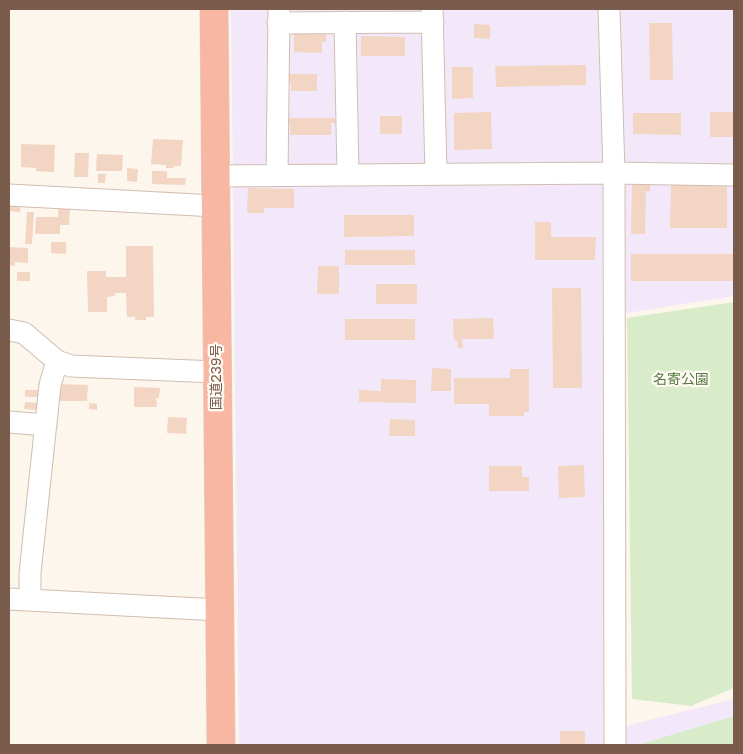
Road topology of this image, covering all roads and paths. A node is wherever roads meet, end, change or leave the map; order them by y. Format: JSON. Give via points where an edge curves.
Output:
{"nodes":[{"id":1,"x":214,"y":9,"type":"edge"},
{"id":2,"x":609,"y":9,"type":"edge"},
{"id":3,"x":432,"y":15,"type":"edge"},
{"id":4,"x":278,"y":16,"type":"edge"},
{"id":5,"x":345,"y":22,"type":"junction"},
{"id":6,"x":614,"y":173,"type":"junction"},
{"id":7,"x":436,"y":174,"type":"junction"},
{"id":8,"x":734,"y":174,"type":"edge"},
{"id":9,"x":276,"y":175,"type":"junction"},
{"id":10,"x":348,"y":175,"type":"junction"},
{"id":11,"x":215,"y":176,"type":"junction"},
{"id":12,"x":9,"y":195,"type":"edge"},
{"id":13,"x":216,"y":206,"type":"junction"},
{"id":14,"x":9,"y":330,"type":"edge"},
{"id":15,"x":57,"y":361,"type":"junction"},
{"id":16,"x":217,"y":372,"type":"junction"},
{"id":17,"x":9,"y":422,"type":"edge"},
{"id":18,"x":46,"y":425,"type":"junction"},
{"id":19,"x":19,"y":599,"type":"edge"},
{"id":20,"x":219,"y":610,"type":"junction"},
{"id":21,"x":221,"y":745,"type":"edge"},
{"id":22,"x":616,"y":745,"type":"edge"}],
"edges":[{"from":1,"to":11,"type":"highway","name":"国道239号"},
{"from":2,"to":6,"type":"street"},
{"from":3,"to":5,"type":"street"},
{"from":3,"to":7,"type":"street"},
{"from":4,"to":5,"type":"street"},
{"from":4,"to":9,"type":"street"},
{"from":5,"to":10,"type":"street"},
{"from":6,"to":7,"type":"street"},
{"from":6,"to":8,"type":"street"},
{"from":6,"to":22,"type":"street"},
{"from":7,"to":10,"type":"street"},
{"from":9,"to":10,"type":"street"},
{"from":9,"to":11,"type":"street"},
{"from":11,"to":13,"type":"highway","name":"国道239号"},
{"from":12,"to":13,"type":"street"},
{"from":13,"to":16,"type":"highway","name":"国道239号"},
{"from":14,"to":15,"type":"street","via":[[24,333]]},
{"from":15,"to":16,"type":"street","via":[[71,366]]},
{"from":15,"to":18,"type":"street","via":[[50,385]]},
{"from":16,"to":20,"type":"highway","name":"国道239号"},
{"from":17,"to":18,"type":"street"},
{"from":18,"to":19,"type":"street","via":[[30,573]]},
{"from":19,"to":20,"type":"street"},
{"from":20,"to":21,"type":"highway","name":"国道239号"}]}
